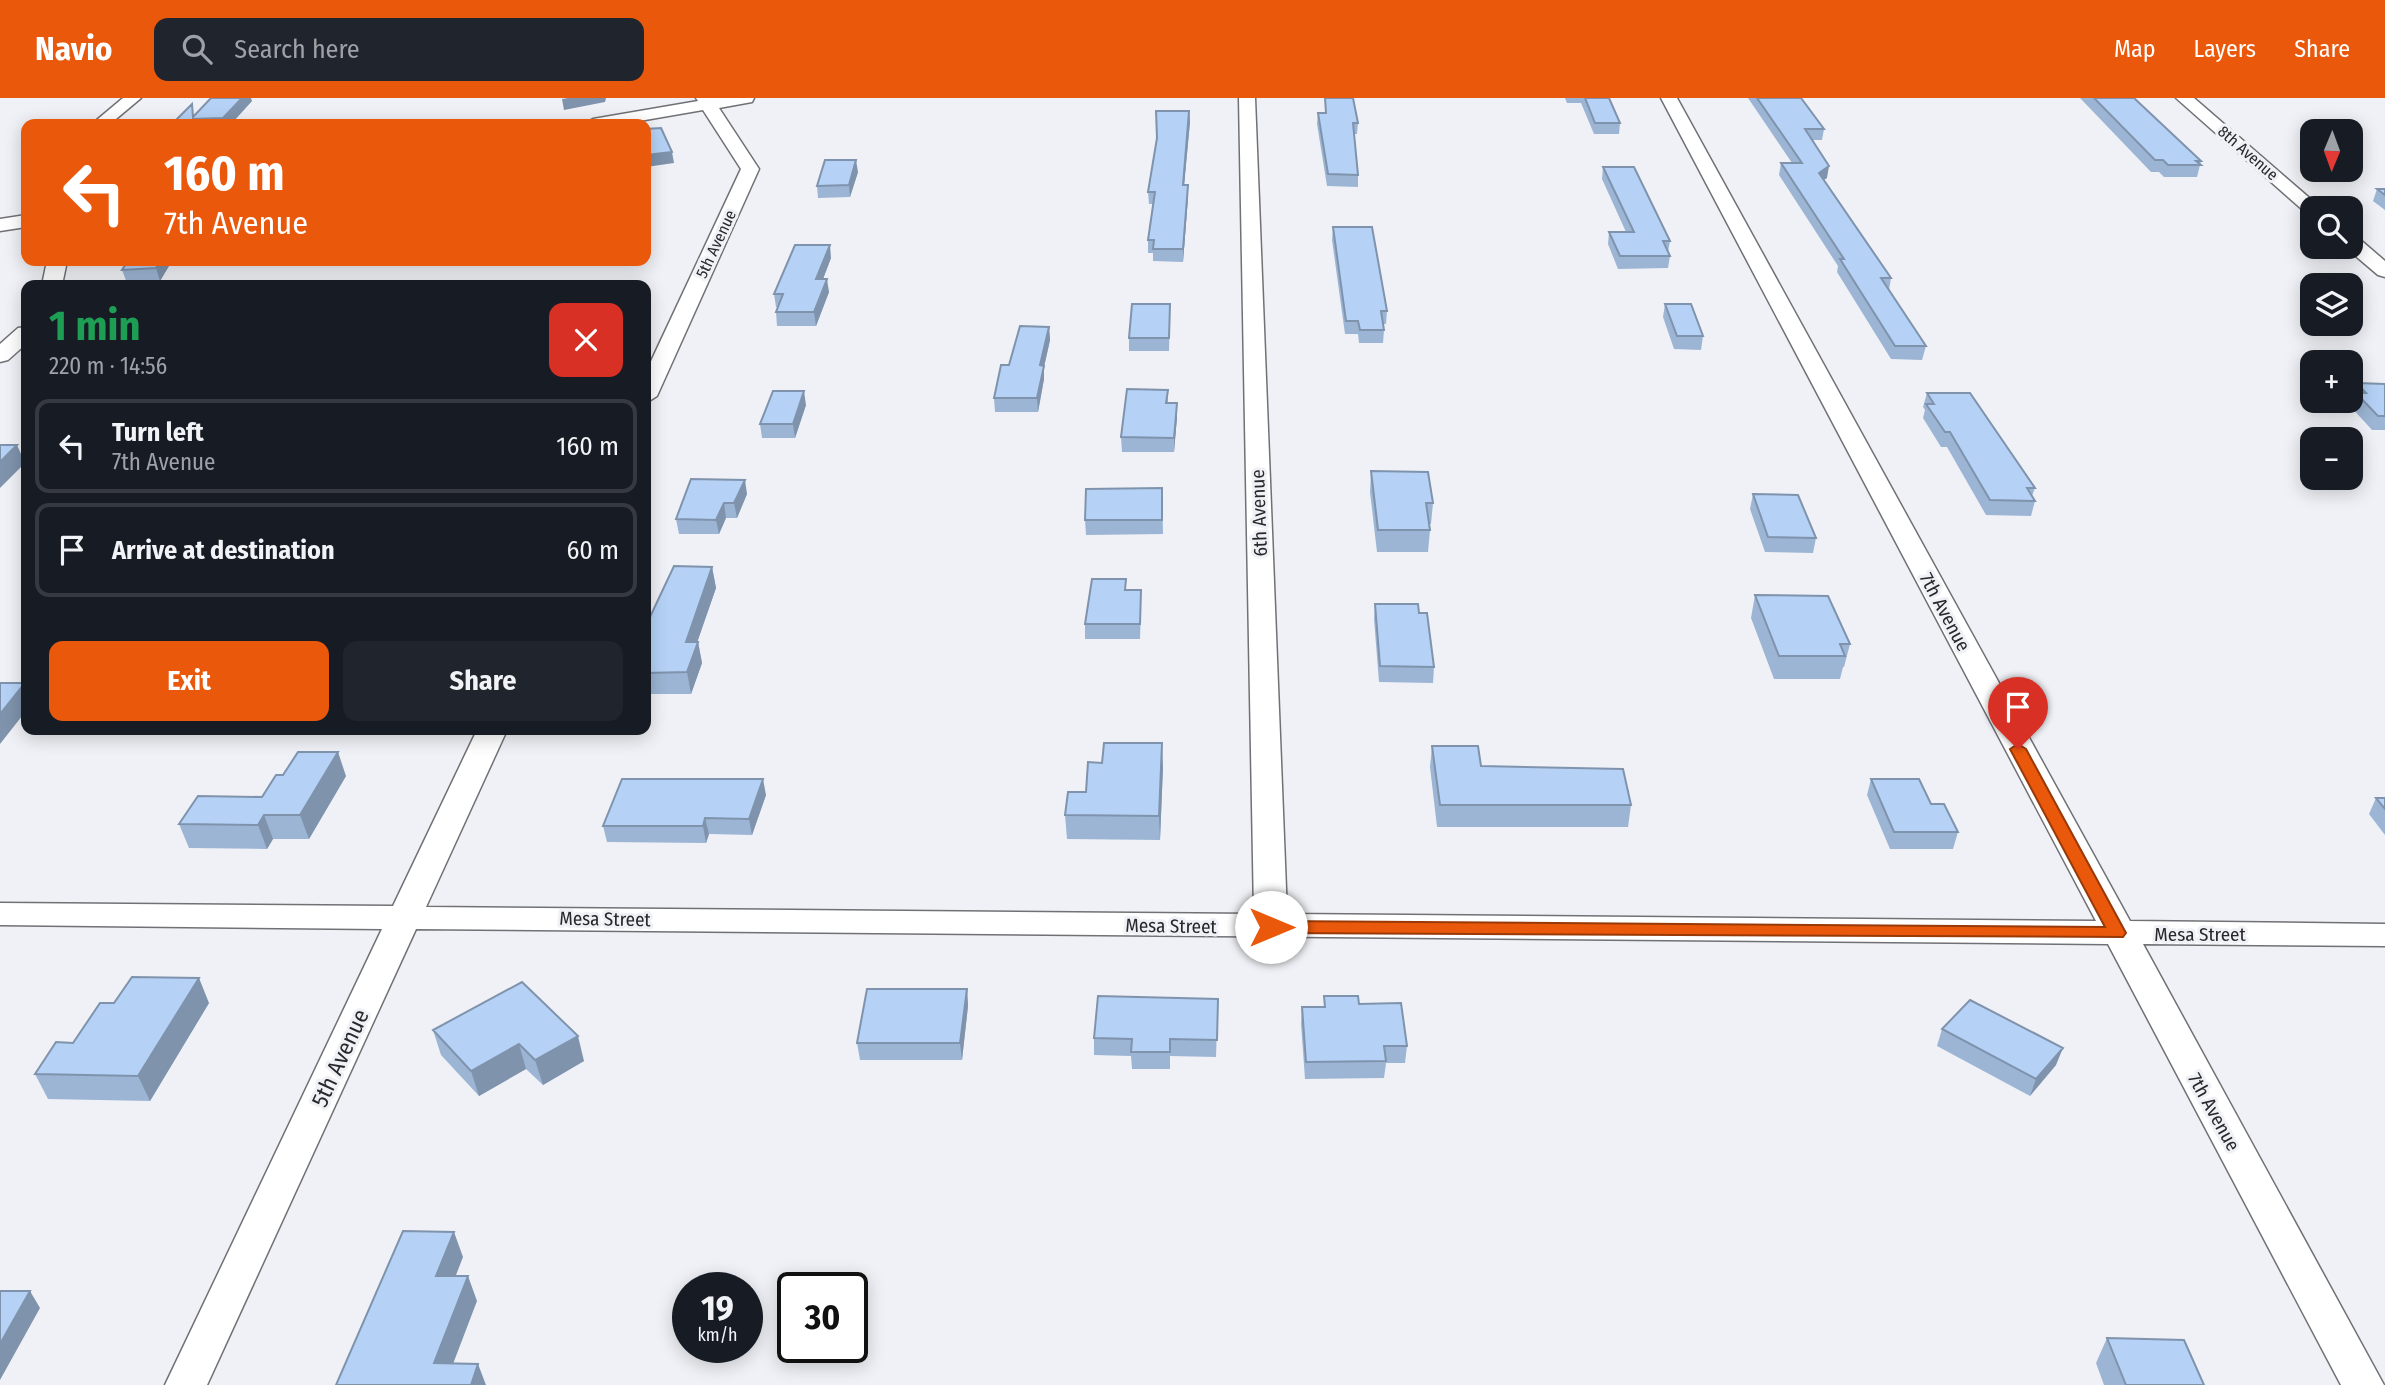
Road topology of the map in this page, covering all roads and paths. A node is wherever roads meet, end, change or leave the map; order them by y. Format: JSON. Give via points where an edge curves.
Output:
{"nodes":[{"id":1,"x":133,"y":98,"type":"edge"},
{"id":2,"x":746,"y":98,"type":"edge"},
{"id":3,"x":1247,"y":98,"type":"edge"},
{"id":4,"x":1669,"y":98,"type":"edge"},
{"id":5,"x":2184,"y":98,"type":"edge"},
{"id":6,"x":706,"y":101,"type":"edge"},
{"id":7,"x":106,"y":119,"type":"edge"},
{"id":8,"x":618,"y":119,"type":"edge"},
{"id":9,"x":2300,"y":198,"type":"edge"},
{"id":10,"x":21,"y":222,"type":"edge"},
{"id":11,"x":0,"y":225,"type":"edge"},
{"id":12,"x":2363,"y":252,"type":"edge"},
{"id":13,"x":2385,"y":271,"type":"edge"},
{"id":14,"x":21,"y":337,"type":"edge"},
{"id":15,"x":0,"y":355,"type":"edge"},
{"id":16,"x":651,"y":385,"type":"edge"},
{"id":17,"x":490,"y":735,"type":"edge"},
{"id":18,"x":0,"y":914,"type":"edge"},
{"id":19,"x":406,"y":916,"type":"junction"},
{"id":20,"x":1271,"y":927,"type":"junction"},
{"id":21,"x":2117,"y":933,"type":"junction"},
{"id":22,"x":2385,"y":935,"type":"edge"},
{"id":23,"x":186,"y":1385,"type":"edge"},
{"id":24,"x":2363,"y":1385,"type":"edge"}],
"edges":[{"from":1,"to":7,"type":"street"},
{"from":2,"to":6,"type":"street"},
{"from":3,"to":20,"type":"street","name":"6th Avenue"},
{"from":4,"to":21,"type":"street","name":"7th Avenue"},
{"from":5,"to":9,"type":"street","name":"8th Avenue"},
{"from":6,"to":8,"type":"street"},
{"from":6,"to":16,"type":"street","name":"5th Avenue","via":[[750,169]]},
{"from":10,"to":11,"type":"street"},
{"from":12,"to":13,"type":"street"},
{"from":14,"to":15,"type":"street"},
{"from":17,"to":19,"type":"street","name":"5th Avenue"},
{"from":18,"to":19,"type":"street","name":"Mesa Street"},
{"from":19,"to":20,"type":"street","name":"Mesa Street"},
{"from":19,"to":23,"type":"street","name":"5th Avenue"},
{"from":20,"to":21,"type":"street","name":"Mesa Street"},
{"from":21,"to":22,"type":"street","name":"Mesa Street"},
{"from":21,"to":24,"type":"street","name":"7th Avenue"}]}
